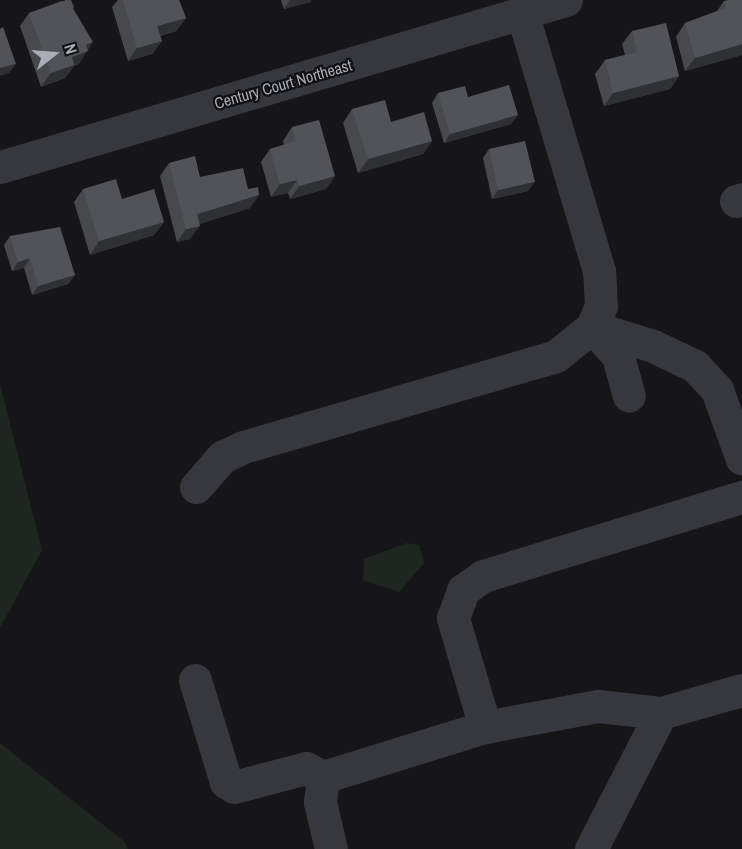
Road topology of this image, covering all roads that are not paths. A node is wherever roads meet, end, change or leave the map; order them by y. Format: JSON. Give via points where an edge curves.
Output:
{"nodes":[{"id":1,"x":566,"y":0,"type":"edge"},
{"id":2,"x":522,"y":13,"type":"junction"},
{"id":3,"x":0,"y":167,"type":"edge"},
{"id":4,"x":592,"y":327,"type":"junction"},
{"id":5,"x":629,"y":396,"type":"dead end"},
{"id":6,"x":742,"y":459,"type":"edge"},
{"id":7,"x":196,"y":487,"type":"dead end"},
{"id":8,"x":742,"y":496,"type":"edge"},
{"id":9,"x":195,"y":680,"type":"dead end"},
{"id":10,"x":742,"y":690,"type":"edge"},
{"id":11,"x":661,"y":713,"type":"junction"},
{"id":12,"x":484,"y":727,"type":"junction"},
{"id":13,"x":323,"y":777,"type":"junction"},
{"id":14,"x":331,"y":849,"type":"edge"},
{"id":15,"x":591,"y":849,"type":"edge"}],
"edges":[{"from":1,"to":2,"type":"street","name":"Century Court Northeast"},
{"from":2,"to":3,"type":"street","name":"Century Court Northeast"},
{"from":2,"to":4,"type":"street","via":[[599,271],[602,294]]},
{"from":4,"to":5,"type":"street","via":[[618,356]]},
{"from":4,"to":6,"type":"street","via":[[653,346],[695,366],[717,390]]},
{"from":4,"to":7,"type":"street","via":[[556,356],[243,447],[222,457]]},
{"from":8,"to":12,"type":"street","via":[[483,576],[463,590],[453,618]]},
{"from":9,"to":13,"type":"street","via":[[226,782],[234,786],[306,768]]},
{"from":10,"to":11,"type":"street"},
{"from":11,"to":12,"type":"street","via":[[598,706]]},
{"from":11,"to":15,"type":"street"},
{"from":12,"to":13,"type":"street"},
{"from":13,"to":14,"type":"street","via":[[320,802]]}]}
